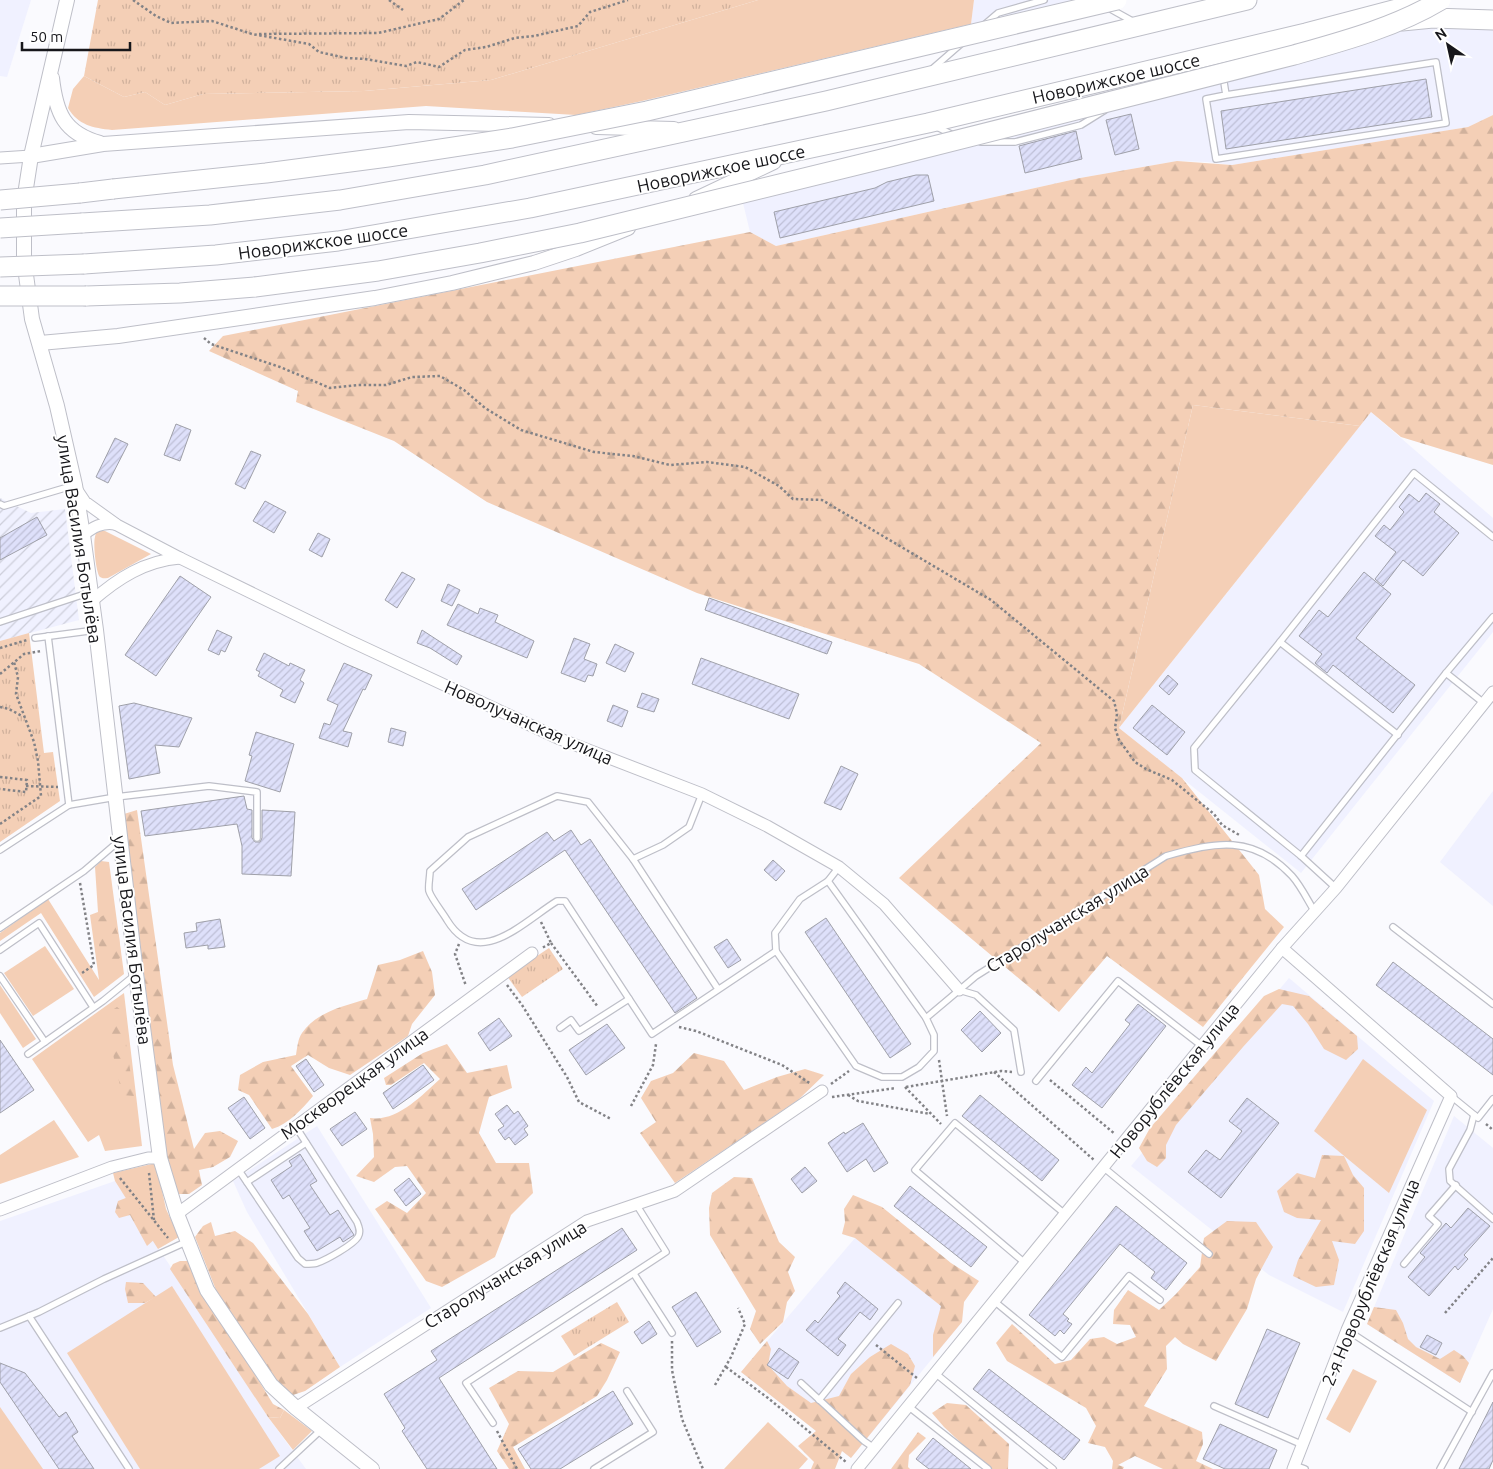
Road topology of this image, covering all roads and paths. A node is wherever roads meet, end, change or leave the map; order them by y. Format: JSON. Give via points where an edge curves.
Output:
{"nodes":[{"id":1,"x":67,"y":0,"type":"edge"},
{"id":2,"x":133,"y":0,"type":"edge"},
{"id":3,"x":389,"y":0,"type":"edge"},
{"id":4,"x":464,"y":0,"type":"edge"},
{"id":5,"x":628,"y":0,"type":"edge"},
{"id":6,"x":1044,"y":0,"type":"edge"},
{"id":7,"x":1092,"y":0,"type":"edge"},
{"id":8,"x":1117,"y":0,"type":"edge"},
{"id":9,"x":1247,"y":0,"type":"edge"},
{"id":10,"x":1430,"y":0,"type":"edge"},
{"id":11,"x":1441,"y":0,"type":"edge"},
{"id":12,"x":403,"y":10,"type":"dead end"},
{"id":13,"x":1493,"y":20,"type":"edge"},
{"id":14,"x":1140,"y":26,"type":"junction"},
{"id":15,"x":1306,"y":33,"type":"junction"},
{"id":16,"x":252,"y":34,"type":"junction"},
{"id":17,"x":1220,"y":61,"type":"junction"},
{"id":18,"x":50,"y":67,"type":"junction"},
{"id":19,"x":919,"y":79,"type":"junction"},
{"id":20,"x":1133,"y":88,"type":"dead end"},
{"id":21,"x":1226,"y":95,"type":"junction"},
{"id":22,"x":928,"y":123,"type":"junction"},
{"id":23,"x":700,"y":130,"type":"junction"},
{"id":24,"x":103,"y":144,"type":"junction"},
{"id":25,"x":791,"y":153,"type":"junction"},
{"id":26,"x":31,"y":156,"type":"junction"},
{"id":27,"x":0,"y":158,"type":"edge"},
{"id":28,"x":0,"y":200,"type":"edge"},
{"id":29,"x":0,"y":228,"type":"edge"},
{"id":30,"x":0,"y":267,"type":"edge"},
{"id":31,"x":0,"y":296,"type":"edge"},
{"id":32,"x":194,"y":325,"type":"junction"},
{"id":33,"x":40,"y":343,"type":"junction"},
{"id":34,"x":75,"y":485,"type":"junction"},
{"id":35,"x":0,"y":504,"type":"edge"},
{"id":36,"x":117,"y":525,"type":"junction"},
{"id":37,"x":83,"y":535,"type":"junction"},
{"id":38,"x":1493,"y":537,"type":"edge"},
{"id":39,"x":180,"y":558,"type":"junction"},
{"id":40,"x":92,"y":596,"type":"junction"},
{"id":41,"x":1493,"y":617,"type":"edge"},
{"id":42,"x":0,"y":622,"type":"edge"},
{"id":43,"x":96,"y":630,"type":"junction"},
{"id":44,"x":48,"y":636,"type":"junction"},
{"id":45,"x":35,"y":638,"type":"joint"},
{"id":46,"x":1280,"y":642,"type":"junction"},
{"id":47,"x":0,"y":648,"type":"edge"},
{"id":48,"x":32,"y":652,"type":"dead end"},
{"id":49,"x":14,"y":662,"type":"junction"},
{"id":50,"x":1446,"y":673,"type":"junction"},
{"id":51,"x":0,"y":674,"type":"edge"},
{"id":52,"x":1493,"y":692,"type":"edge"},
{"id":53,"x":1485,"y":704,"type":"junction"},
{"id":54,"x":0,"y":707,"type":"edge"},
{"id":55,"x":24,"y":717,"type":"junction"},
{"id":56,"x":1398,"y":735,"type":"junction"},
{"id":57,"x":0,"y":777,"type":"edge"},
{"id":58,"x":26,"y":786,"type":"junction"},
{"id":59,"x":67,"y":786,"type":"junction"},
{"id":60,"x":42,"y":787,"type":"junction"},
{"id":61,"x":0,"y":789,"type":"edge"},
{"id":62,"x":702,"y":794,"type":"junction"},
{"id":63,"x":116,"y":797,"type":"junction"},
{"id":64,"x":69,"y":804,"type":"junction"},
{"id":65,"x":0,"y":824,"type":"edge"},
{"id":66,"x":257,"y":838,"type":"dead end"},
{"id":67,"x":120,"y":840,"type":"junction"},
{"id":68,"x":1253,"y":848,"type":"junction"},
{"id":69,"x":0,"y":850,"type":"edge"},
{"id":70,"x":1300,"y":856,"type":"junction"},
{"id":71,"x":633,"y":860,"type":"junction"},
{"id":72,"x":839,"y":868,"type":"junction"},
{"id":73,"x":79,"y":875,"type":"junction"},
{"id":74,"x":828,"y":881,"type":"junction"},
{"id":75,"x":1336,"y":888,"type":"junction"},
{"id":76,"x":1315,"y":912,"type":"junction"},
{"id":77,"x":537,"y":913,"type":"junction"},
{"id":78,"x":1393,"y":927,"type":"dead end"},
{"id":79,"x":0,"y":928,"type":"edge"},
{"id":80,"x":461,"y":938,"type":"junction"},
{"id":81,"x":551,"y":944,"type":"junction"},
{"id":82,"x":1282,"y":948,"type":"junction"},
{"id":83,"x":0,"y":950,"type":"edge"},
{"id":84,"x":776,"y":950,"type":"junction"},
{"id":85,"x":532,"y":953,"type":"joint"},
{"id":86,"x":136,"y":973,"type":"junction"},
{"id":87,"x":0,"y":976,"type":"edge"},
{"id":88,"x":501,"y":976,"type":"junction"},
{"id":89,"x":75,"y":978,"type":"junction"},
{"id":90,"x":463,"y":978,"type":"dead end"},
{"id":91,"x":718,"y":989,"type":"junction"},
{"id":92,"x":959,"y":990,"type":"junction"},
{"id":93,"x":629,"y":999,"type":"junction"},
{"id":94,"x":1493,"y":1004,"type":"edge"},
{"id":95,"x":93,"y":1007,"type":"junction"},
{"id":96,"x":604,"y":1015,"type":"junction"},
{"id":97,"x":926,"y":1018,"type":"junction"},
{"id":98,"x":665,"y":1024,"type":"junction"},
{"id":99,"x":560,"y":1028,"type":"dead end"},
{"id":100,"x":658,"y":1029,"type":"junction"},
{"id":101,"x":44,"y":1042,"type":"junction"},
{"id":102,"x":1202,"y":1046,"type":"junction"},
{"id":103,"x":934,"y":1051,"type":"junction"},
{"id":104,"x":28,"y":1054,"type":"dead end"},
{"id":105,"x":856,"y":1066,"type":"junction"},
{"id":106,"x":994,"y":1072,"type":"junction"},
{"id":107,"x":1021,"y":1072,"type":"joint"},
{"id":108,"x":1043,"y":1074,"type":"junction"},
{"id":109,"x":895,"y":1077,"type":"junction"},
{"id":110,"x":836,"y":1081,"type":"dead end"},
{"id":111,"x":942,"y":1081,"type":"junction"},
{"id":112,"x":1036,"y":1081,"type":"dead end"},
{"id":113,"x":906,"y":1087,"type":"junction"},
{"id":114,"x":822,"y":1091,"type":"joint"},
{"id":115,"x":848,"y":1095,"type":"junction"},
{"id":116,"x":1452,"y":1096,"type":"junction"},
{"id":117,"x":1493,"y":1099,"type":"edge"},
{"id":118,"x":809,"y":1100,"type":"junction"},
{"id":119,"x":631,"y":1106,"type":"dead end"},
{"id":120,"x":932,"y":1114,"type":"junction"},
{"id":121,"x":1474,"y":1115,"type":"junction"},
{"id":122,"x":611,"y":1119,"type":"dead end"},
{"id":123,"x":296,"y":1126,"type":"junction"},
{"id":124,"x":949,"y":1132,"type":"junction"},
{"id":125,"x":1124,"y":1141,"type":"junction"},
{"id":126,"x":306,"y":1142,"type":"junction"},
{"id":127,"x":154,"y":1158,"type":"junction"},
{"id":128,"x":112,"y":1167,"type":"junction"},
{"id":129,"x":1103,"y":1167,"type":"junction"},
{"id":130,"x":238,"y":1169,"type":"junction"},
{"id":131,"x":247,"y":1182,"type":"junction"},
{"id":132,"x":1456,"y":1186,"type":"junction"},
{"id":133,"x":636,"y":1204,"type":"junction"},
{"id":134,"x":0,"y":1210,"type":"edge"},
{"id":135,"x":178,"y":1214,"type":"junction"},
{"id":136,"x":1064,"y":1214,"type":"junction"},
{"id":137,"x":1493,"y":1218,"type":"edge"},
{"id":138,"x":154,"y":1222,"type":"junction"},
{"id":139,"x":182,"y":1244,"type":"junction"},
{"id":140,"x":1209,"y":1254,"type":"dead end"},
{"id":141,"x":1493,"y":1258,"type":"edge"},
{"id":142,"x":1025,"y":1263,"type":"junction"},
{"id":143,"x":1404,"y":1264,"type":"dead end"},
{"id":144,"x":634,"y":1274,"type":"junction"},
{"id":145,"x":1160,"y":1300,"type":"dead end"},
{"id":146,"x":994,"y":1301,"type":"junction"},
{"id":147,"x":898,"y":1303,"type":"dead end"},
{"id":148,"x":738,"y":1308,"type":"dead end"},
{"id":149,"x":1445,"y":1313,"type":"dead end"},
{"id":150,"x":29,"y":1316,"type":"junction"},
{"id":151,"x":0,"y":1328,"type":"edge"},
{"id":152,"x":1347,"y":1330,"type":"junction"},
{"id":153,"x":672,"y":1332,"type":"joint"},
{"id":154,"x":869,"y":1339,"type":"junction"},
{"id":155,"x":726,"y":1367,"type":"junction"},
{"id":156,"x":935,"y":1373,"type":"junction"},
{"id":157,"x":1493,"y":1373,"type":"edge"},
{"id":158,"x":801,"y":1384,"type":"dead end"},
{"id":159,"x":715,"y":1385,"type":"dead end"},
{"id":160,"x":926,"y":1385,"type":"junction"},
{"id":161,"x":627,"y":1391,"type":"dead end"},
{"id":162,"x":819,"y":1400,"type":"junction"},
{"id":163,"x":908,"y":1406,"type":"junction"},
{"id":164,"x":1214,"y":1406,"type":"dead end"},
{"id":165,"x":296,"y":1408,"type":"junction"},
{"id":166,"x":1472,"y":1412,"type":"junction"},
{"id":167,"x":493,"y":1423,"type":"joint"},
{"id":168,"x":322,"y":1429,"type":"junction"},
{"id":169,"x":1303,"y":1444,"type":"junction"},
{"id":170,"x":874,"y":1448,"type":"junction"},
{"id":171,"x":852,"y":1466,"type":"edge"},
{"id":172,"x":1297,"y":1468,"type":"edge"},
{"id":173,"x":129,"y":1469,"type":"edge"},
{"id":174,"x":279,"y":1469,"type":"edge"},
{"id":175,"x":372,"y":1469,"type":"edge"},
{"id":176,"x":517,"y":1469,"type":"edge"},
{"id":177,"x":594,"y":1469,"type":"edge"},
{"id":178,"x":702,"y":1469,"type":"edge"},
{"id":179,"x":988,"y":1469,"type":"edge"},
{"id":180,"x":1053,"y":1469,"type":"edge"},
{"id":181,"x":1440,"y":1469,"type":"edge"}],
"edges":[{"from":1,"to":18,"type":"street","name":"улица Василия Ботылёва"},
{"from":2,"to":16,"type":"path","via":[[171,23],[212,21]]},
{"from":3,"to":12,"type":"path"},
{"from":4,"to":16,"type":"path","via":[[439,19],[378,33]]},
{"from":5,"to":16,"type":"path","via":[[590,12],[578,26],[465,50],[439,67],[417,62],[406,66],[346,58],[319,52],[309,44]]},
{"from":6,"to":19,"type":"lane","via":[[998,13]]},
{"from":7,"to":14,"type":"lane"},
{"from":8,"to":28,"type":"highway","bridge":true,"via":[[647,112],[512,138],[266,173]]},
{"from":9,"to":14,"type":"highway"},
{"from":10,"to":15,"type":"highway","name":"Новорижское шоссе"},
{"from":11,"to":31,"type":"highway","bridge":true,"via":[[1393,24],[1347,41],[890,157],[580,233],[480,254],[378,271],[180,294]]},
{"from":13,"to":15,"type":"highway","via":[[1433,18]]},
{"from":14,"to":19,"type":"highway"},
{"from":15,"to":17,"type":"highway","name":"Новорижское шоссе"},
{"from":17,"to":21,"type":"lane"},
{"from":17,"to":22,"type":"highway","name":"Новорижское шоссе"},
{"from":18,"to":24,"type":"street","via":[[54,100],[67,126],[82,137]]},
{"from":18,"to":26,"type":"street","name":"улица Василия Ботылёва"},
{"from":19,"to":23,"type":"highway"},
{"from":20,"to":22,"type":"lane","via":[[1082,125],[1015,142],[967,142]]},
{"from":21,"to":21,"type":"lane","via":[[1206,98],[1216,159],[1446,123],[1436,62]]},
{"from":22,"to":25,"type":"highway","name":"Новорижское шоссе"},
{"from":23,"to":24,"type":"street","via":[[409,122]]},
{"from":23,"to":29,"type":"highway","bridge":true,"via":[[485,175],[340,200],[210,215]]},
{"from":24,"to":26,"type":"street"},
{"from":25,"to":30,"type":"highway","name":"Новорижское шоссе","bridge":true,"via":[[530,208],[338,241],[216,255]]},
{"from":25,"to":32,"type":"street","via":[[678,207],[576,250],[534,263],[375,298]]},
{"from":26,"to":27,"type":"street"},
{"from":26,"to":33,"type":"street","name":"улица Василия Ботылёва","via":[[24,201],[24,260],[32,319]]},
{"from":32,"to":33,"type":"street"},
{"from":32,"to":68,"type":"path","via":[[211,344],[330,388],[440,376],[521,430],[594,452],[633,456],[670,465],[707,462],[745,467],[779,486],[793,499],[822,500],[998,606],[1114,701],[1119,740],[1135,762],[1172,780]]},
{"from":33,"to":34,"type":"street","name":"улица Василия Ботылёва"},
{"from":34,"to":35,"type":"lane","via":[[4,506]]},
{"from":34,"to":36,"type":"street","name":"Новолучанская улица","via":[[85,502]]},
{"from":34,"to":37,"type":"street","name":"улица Василия Ботылёва"},
{"from":36,"to":37,"type":"street","via":[[99,525]]},
{"from":36,"to":39,"type":"street","name":"Новолучанская улица"},
{"from":37,"to":40,"type":"street","name":"улица Василия Ботылёва"},
{"from":38,"to":46,"type":"lane","via":[[1414,474]]},
{"from":39,"to":40,"type":"street","via":[[164,559],[125,575]]},
{"from":39,"to":62,"type":"street","name":"Новолучанская улица","via":[[560,738]]},
{"from":40,"to":42,"type":"lane"},
{"from":40,"to":43,"type":"street","name":"улица Василия Ботылёва"},
{"from":41,"to":50,"type":"lane"},
{"from":43,"to":44,"type":"lane"},
{"from":43,"to":63,"type":"street","name":"улица Василия Ботылёва"},
{"from":44,"to":45,"type":"lane"},
{"from":44,"to":59,"type":"lane"},
{"from":45,"to":47,"type":"path"},
{"from":46,"to":56,"type":"lane"},
{"from":46,"to":70,"type":"lane","via":[[1194,748],[1195,770]]},
{"from":48,"to":49,"type":"path"},
{"from":49,"to":51,"type":"path"},
{"from":49,"to":55,"type":"path","via":[[18,677],[16,694]]},
{"from":50,"to":53,"type":"lane"},
{"from":50,"to":56,"type":"lane"},
{"from":52,"to":53,"type":"street","name":"Новорублёвская улица"},
{"from":53,"to":75,"type":"street","name":"Новорублёвская улица"},
{"from":54,"to":55,"type":"path"},
{"from":55,"to":60,"type":"path","via":[[34,742]]},
{"from":56,"to":70,"type":"lane"},
{"from":57,"to":58,"type":"path","via":[[27,780]]},
{"from":58,"to":60,"type":"path"},
{"from":58,"to":61,"type":"path","via":[[26,792]]},
{"from":59,"to":60,"type":"path"},
{"from":59,"to":64,"type":"lane"},
{"from":60,"to":65,"type":"path","via":[[42,796]]},
{"from":62,"to":71,"type":"lane","via":[[689,827],[663,846]]},
{"from":62,"to":72,"type":"street","name":"Новолучанская улица","via":[[767,826]]},
{"from":63,"to":64,"type":"lane"},
{"from":63,"to":66,"type":"lane","via":[[209,786],[257,792]]},
{"from":63,"to":67,"type":"street","name":"улица Василия Ботылёва"},
{"from":64,"to":69,"type":"lane"},
{"from":67,"to":73,"type":"lane"},
{"from":67,"to":86,"type":"street","name":"улица Василия Ботылёва"},
{"from":68,"to":76,"type":"lane","name":"Старолучанская улица","via":[[1276,861],[1293,877]]},
{"from":68,"to":92,"type":"lane","name":"Старолучанская улица","via":[[1227,844],[1197,847],[1166,856],[976,976]]},
{"from":70,"to":75,"type":"lane"},
{"from":71,"to":80,"type":"lane","via":[[588,802],[557,796],[548,800],[468,837],[430,871],[429,891]]},
{"from":71,"to":91,"type":"lane"},
{"from":72,"to":74,"type":"lane"},
{"from":72,"to":92,"type":"street","name":"Новолучанская улица","via":[[884,904]]},
{"from":73,"to":79,"type":"lane"},
{"from":73,"to":89,"type":"path","via":[[94,965]]},
{"from":74,"to":84,"type":"lane","via":[[800,898],[775,933]]},
{"from":74,"to":97,"type":"lane"},
{"from":75,"to":76,"type":"street","name":"Новорублёвская улица"},
{"from":76,"to":82,"type":"street","name":"Новорублёвская улица"},
{"from":77,"to":80,"type":"lane","via":[[501,939],[480,943]]},
{"from":77,"to":81,"type":"path"},
{"from":77,"to":93,"type":"lane","via":[[557,901],[564,901]]},
{"from":78,"to":94,"type":"lane"},
{"from":80,"to":90,"type":"path","via":[[455,954]]},
{"from":81,"to":85,"type":"path"},
{"from":81,"to":96,"type":"path"},
{"from":82,"to":102,"type":"street","name":"Новорублёвская улица"},
{"from":82,"to":116,"type":"street"},
{"from":83,"to":89,"type":"lane","via":[[39,923]]},
{"from":84,"to":91,"type":"lane"},
{"from":84,"to":105,"type":"lane"},
{"from":85,"to":88,"type":"street","name":"Москворецкая улица"},
{"from":86,"to":95,"type":"lane"},
{"from":86,"to":127,"type":"street","name":"улица Василия Ботылёва"},
{"from":87,"to":101,"type":"lane"},
{"from":88,"to":122,"type":"path","via":[[567,1077],[579,1102]]},
{"from":88,"to":123,"type":"street","name":"Москворецкая улица"},
{"from":89,"to":95,"type":"lane"},
{"from":91,"to":98,"type":"lane"},
{"from":92,"to":97,"type":"lane","name":"Старолучанская улица"},
{"from":92,"to":107,"type":"lane","via":[[976,995],[1014,1030]]},
{"from":93,"to":96,"type":"lane"},
{"from":93,"to":100,"type":"lane","via":[[652,1034]]},
{"from":95,"to":101,"type":"lane"},
{"from":96,"to":99,"type":"lane","via":[[579,1031],[571,1020]]},
{"from":97,"to":103,"type":"lane","via":[[934,1035]]},
{"from":98,"to":100,"type":"lane"},
{"from":98,"to":114,"type":"path","via":[[696,1031],[782,1065]]},
{"from":100,"to":119,"type":"path","via":[[653,1065]]},
{"from":101,"to":104,"type":"lane"},
{"from":102,"to":108,"type":"lane","via":[[1118,981]]},
{"from":102,"to":125,"type":"street","name":"Новорублёвская улица"},
{"from":103,"to":109,"type":"lane","via":[[919,1066],[902,1077]]},
{"from":103,"to":111,"type":"path","via":[[940,1061]]},
{"from":105,"to":109,"type":"lane","via":[[882,1077]]},
{"from":105,"to":110,"type":"path"},
{"from":106,"to":107,"type":"path"},
{"from":106,"to":111,"type":"path"},
{"from":106,"to":129,"type":"path"},
{"from":108,"to":112,"type":"lane"},
{"from":108,"to":125,"type":"path"},
{"from":109,"to":113,"type":"path"},
{"from":111,"to":113,"type":"path"},
{"from":111,"to":124,"type":"path"},
{"from":113,"to":115,"type":"path"},
{"from":113,"to":120,"type":"path"},
{"from":114,"to":118,"type":"street","name":"Старолучанская улица"},
{"from":115,"to":118,"type":"path"},
{"from":115,"to":120,"type":"path","via":[[858,1101]]},
{"from":116,"to":121,"type":"lane"},
{"from":116,"to":152,"type":"street","name":"2-я Новорублёвская улица"},
{"from":117,"to":121,"type":"lane","via":[[1478,1118]]},
{"from":118,"to":133,"type":"street","name":"Старолучанская улица","via":[[675,1190]]},
{"from":120,"to":124,"type":"path"},
{"from":121,"to":132,"type":"lane","via":[[1470,1130],[1450,1168],[1450,1181]]},
{"from":123,"to":126,"type":"lane"},
{"from":123,"to":130,"type":"street","name":"Москворецкая улица"},
{"from":124,"to":136,"type":"lane","via":[[956,1123]]},
{"from":124,"to":142,"type":"lane","via":[[915,1170]]},
{"from":125,"to":129,"type":"street","name":"Новорублёвская улица"},
{"from":126,"to":131,"type":"lane"},
{"from":126,"to":131,"type":"lane","via":[[357,1222],[360,1230],[352,1242],[315,1264],[305,1264]]},
{"from":127,"to":128,"type":"street"},
{"from":127,"to":135,"type":"street","name":"улица Василия Ботылёва"},
{"from":127,"to":138,"type":"path"},
{"from":128,"to":134,"type":"street"},
{"from":128,"to":138,"type":"path"},
{"from":129,"to":136,"type":"street","name":"Новорублёвская улица"},
{"from":129,"to":140,"type":"lane"},
{"from":130,"to":131,"type":"lane"},
{"from":130,"to":135,"type":"street","name":"Москворецкая улица"},
{"from":132,"to":137,"type":"lane"},
{"from":132,"to":143,"type":"lane","via":[[1429,1216],[1438,1224]]},
{"from":133,"to":144,"type":"lane","via":[[666,1252]]},
{"from":133,"to":165,"type":"street","name":"Старолучанская улица","via":[[587,1221]]},
{"from":135,"to":139,"type":"street","name":"улица Василия Ботылёва"},
{"from":136,"to":142,"type":"street","name":"Новорублёвская улица"},
{"from":138,"to":139,"type":"path"},
{"from":139,"to":150,"type":"lane"},
{"from":139,"to":165,"type":"street","name":"улица Василия Ботылёва","via":[[207,1290],[271,1385]]},
{"from":141,"to":149,"type":"path"},
{"from":142,"to":146,"type":"street","name":"Новорублёвская улица"},
{"from":144,"to":153,"type":"lane"},
{"from":144,"to":167,"type":"lane","via":[[466,1383]]},
{"from":145,"to":146,"type":"lane","via":[[1129,1276],[1062,1357]]},
{"from":146,"to":156,"type":"street","name":"Новорублёвская улица"},
{"from":147,"to":154,"type":"lane"},
{"from":148,"to":155,"type":"path","via":[[745,1324]]},
{"from":150,"to":151,"type":"lane"},
{"from":150,"to":173,"type":"lane"},
{"from":152,"to":166,"type":"lane"},
{"from":152,"to":169,"type":"street","name":"2-я Новорублёвская улица"},
{"from":153,"to":178,"type":"path","via":[[672,1370],[682,1419]]},
{"from":154,"to":160,"type":"path"},
{"from":154,"to":162,"type":"lane"},
{"from":155,"to":159,"type":"path"},
{"from":155,"to":171,"type":"path"},
{"from":156,"to":160,"type":"street","name":"Новорублёвская улица"},
{"from":156,"to":180,"type":"lane"},
{"from":157,"to":166,"type":"lane"},
{"from":158,"to":162,"type":"lane"},
{"from":160,"to":163,"type":"street","name":"Новорублёвская улица"},
{"from":161,"to":177,"type":"lane","via":[[653,1432]]},
{"from":162,"to":170,"type":"lane"},
{"from":163,"to":170,"type":"street","name":"Новорублёвская улица"},
{"from":163,"to":179,"type":"lane"},
{"from":164,"to":169,"type":"lane"},
{"from":165,"to":168,"type":"street","name":"улица Василия Ботылёва"},
{"from":166,"to":181,"type":"lane"},
{"from":167,"to":176,"type":"path"},
{"from":168,"to":174,"type":"lane"},
{"from":168,"to":175,"type":"street","name":"улица Василия Ботылёва"},
{"from":169,"to":172,"type":"street","name":"2-я Новорублёвская улица"},
{"from":170,"to":171,"type":"street","name":"Новорублёвская улица"}]}
